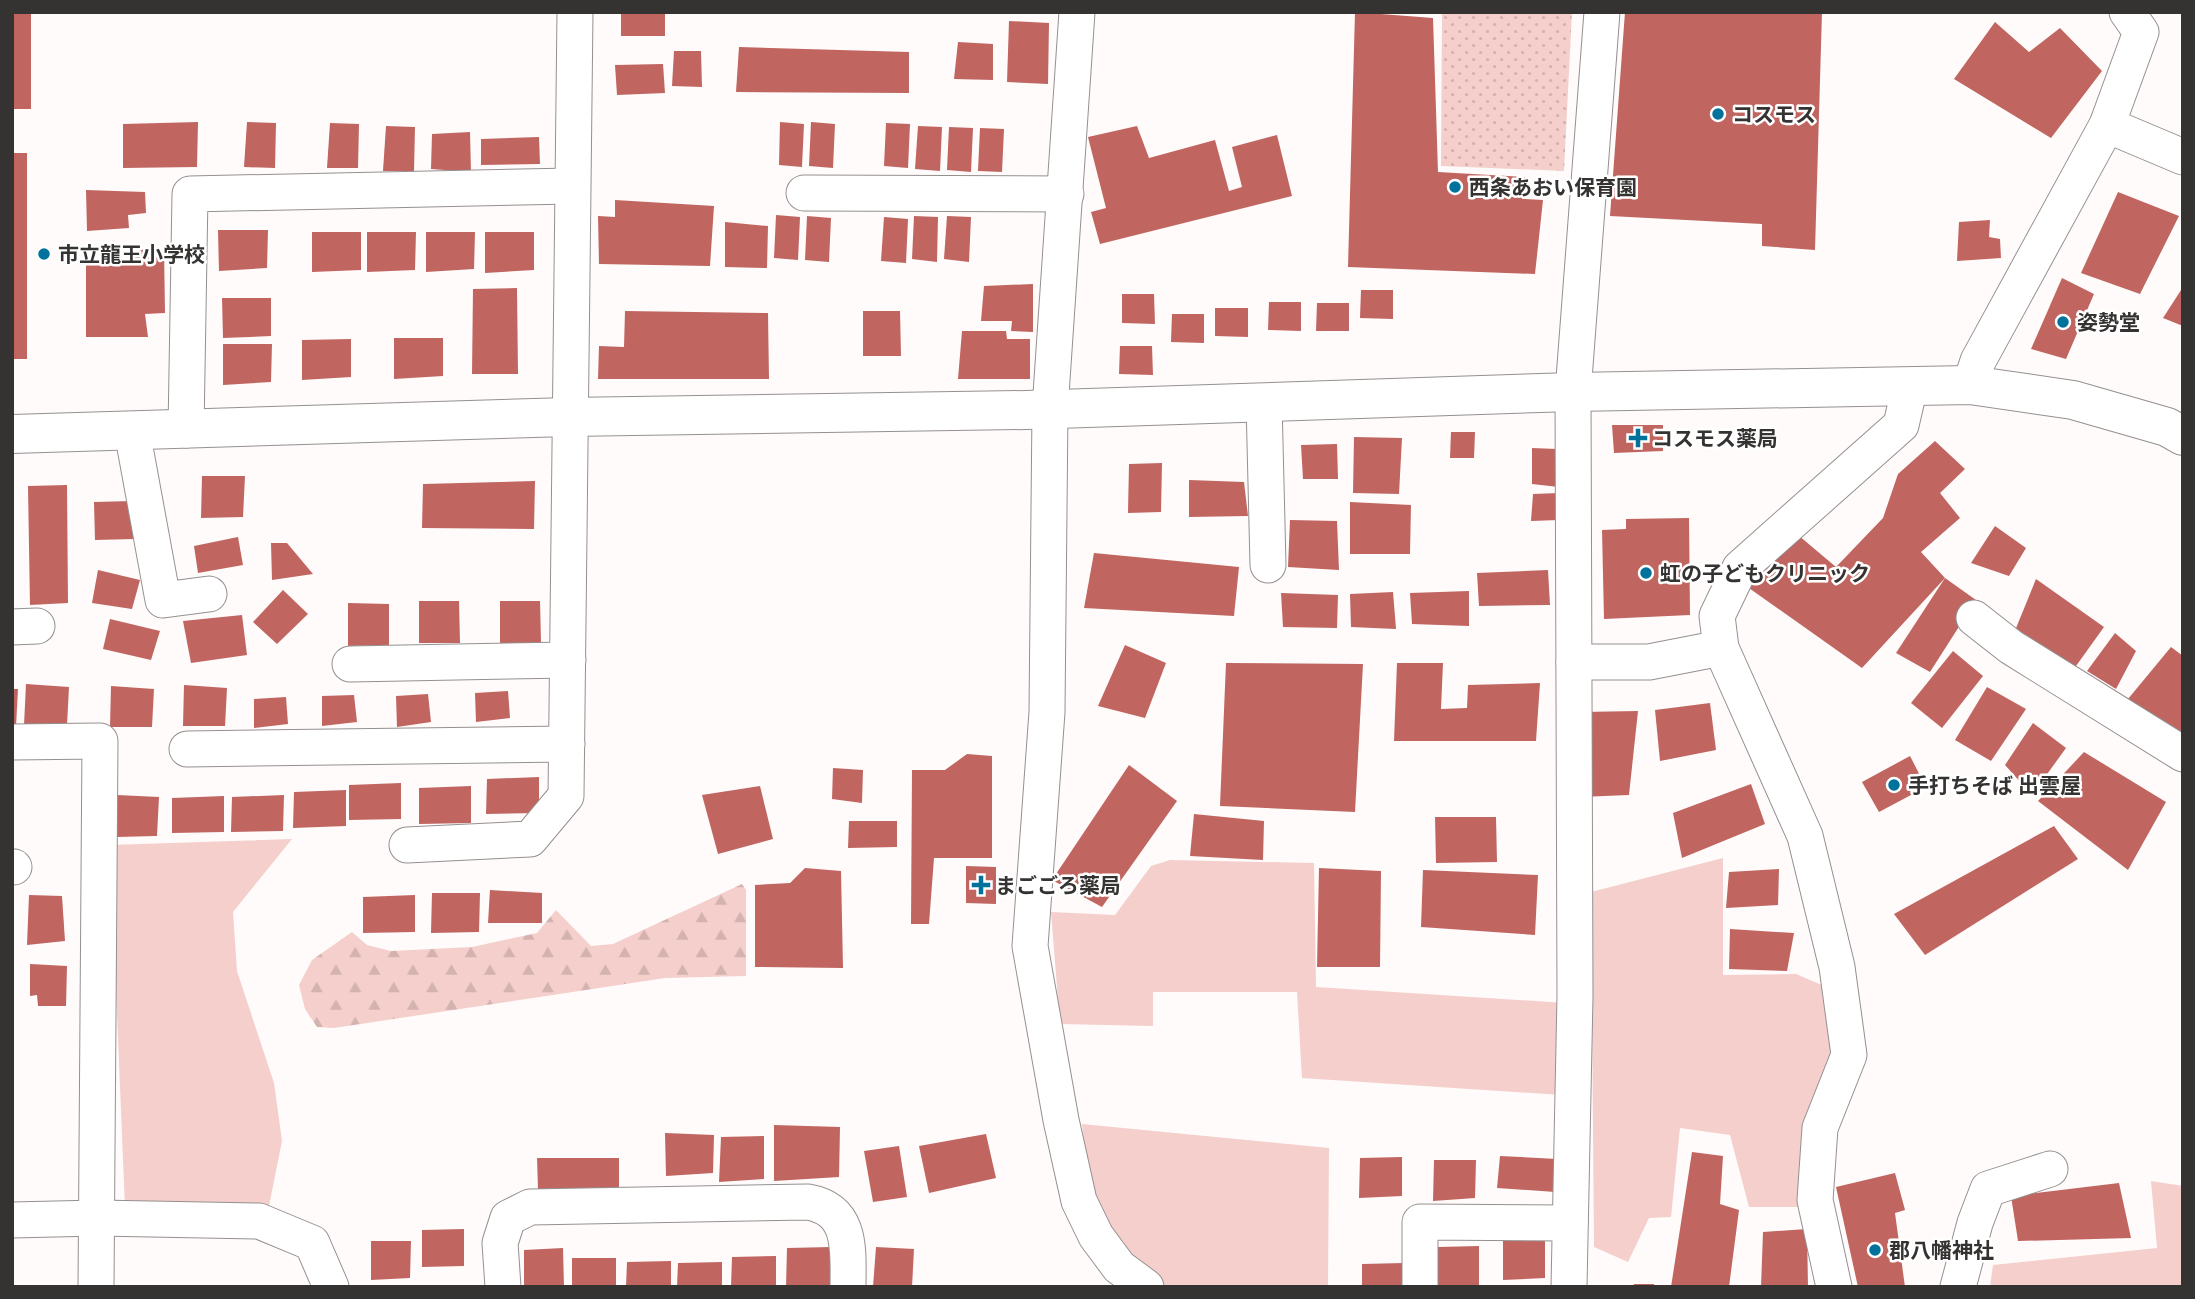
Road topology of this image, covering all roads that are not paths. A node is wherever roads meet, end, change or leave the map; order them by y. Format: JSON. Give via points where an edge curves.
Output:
{"nodes":[{"id":1,"x":575,"y":12,"type":"edge"},
{"id":2,"x":1077,"y":12,"type":"edge"},
{"id":3,"x":1602,"y":12,"type":"edge"},
{"id":4,"x":2127,"y":12,"type":"edge"},
{"id":5,"x":2107,"y":125,"type":"junction"},
{"id":6,"x":2183,"y":157,"type":"edge"},
{"id":7,"x":572,"y":186,"type":"junction"},
{"id":8,"x":804,"y":193,"type":"dead end"},
{"id":9,"x":1066,"y":194,"type":"junction"},
{"id":10,"x":1910,"y":386,"type":"junction"},
{"id":11,"x":1970,"y":386,"type":"junction"},
{"id":12,"x":1573,"y":392,"type":"junction"},
{"id":13,"x":1264,"y":402,"type":"junction"},
{"id":14,"x":1050,"y":409,"type":"junction"},
{"id":15,"x":568,"y":417,"type":"junction"},
{"id":16,"x":186,"y":430,"type":"junction"},
{"id":17,"x":132,"y":431,"type":"junction"},
{"id":18,"x":12,"y":434,"type":"edge"},
{"id":19,"x":2183,"y":436,"type":"edge"},
{"id":20,"x":1269,"y":565,"type":"dead end"},
{"id":21,"x":209,"y":594,"type":"dead end"},
{"id":22,"x":1974,"y":618,"type":"dead end"},
{"id":23,"x":1721,"y":648,"type":"junction"},
{"id":24,"x":568,"y":660,"type":"junction"},
{"id":25,"x":1574,"y":663,"type":"junction"},
{"id":26,"x":350,"y":664,"type":"dead end"},
{"id":27,"x":12,"y":741,"type":"edge"},
{"id":28,"x":567,"y":744,"type":"junction"},
{"id":29,"x":187,"y":749,"type":"dead end"},
{"id":30,"x":2183,"y":754,"type":"edge"},
{"id":31,"x":407,"y":845,"type":"dead end"},
{"id":32,"x":2050,"y":1169,"type":"dead end"},
{"id":33,"x":98,"y":1218,"type":"junction"},
{"id":34,"x":12,"y":1220,"type":"edge"},
{"id":35,"x":1570,"y":1223,"type":"junction"},
{"id":36,"x":96,"y":1287,"type":"edge"},
{"id":37,"x":331,"y":1287,"type":"edge"},
{"id":38,"x":503,"y":1287,"type":"edge"},
{"id":39,"x":848,"y":1287,"type":"edge"},
{"id":40,"x":1146,"y":1287,"type":"edge"},
{"id":41,"x":1420,"y":1287,"type":"edge"},
{"id":42,"x":1569,"y":1287,"type":"edge"},
{"id":43,"x":1833,"y":1287,"type":"edge"},
{"id":44,"x":1958,"y":1287,"type":"edge"}],
"edges":[{"from":1,"to":7,"type":"street"},
{"from":2,"to":9,"type":"street"},
{"from":3,"to":12,"type":"street"},
{"from":4,"to":5,"type":"street","via":[[2141,32]]},
{"from":5,"to":6,"type":"street"},
{"from":5,"to":11,"type":"street","via":[[1978,361]]},
{"from":7,"to":15,"type":"street"},
{"from":7,"to":16,"type":"street","via":[[190,194]]},
{"from":8,"to":9,"type":"street"},
{"from":9,"to":14,"type":"street"},
{"from":10,"to":11,"type":"street"},
{"from":10,"to":12,"type":"street"},
{"from":10,"to":23,"type":"street","via":[[1901,425],[1740,568],[1717,616]]},
{"from":11,"to":19,"type":"street","via":[[2073,400],[2167,427]]},
{"from":12,"to":13,"type":"street"},
{"from":12,"to":25,"type":"street"},
{"from":13,"to":14,"type":"street"},
{"from":13,"to":20,"type":"street"},
{"from":14,"to":15,"type":"street"},
{"from":14,"to":40,"type":"street","via":[[1047,712],[1030,946],[1079,1201],[1096,1236],[1119,1267]]},
{"from":15,"to":16,"type":"street"},
{"from":15,"to":24,"type":"street"},
{"from":16,"to":17,"type":"street"},
{"from":17,"to":18,"type":"street"},
{"from":17,"to":21,"type":"street","via":[[163,600]]},
{"from":22,"to":30,"type":"street","via":[[2011,647]]},
{"from":23,"to":25,"type":"street","via":[[1649,662]]},
{"from":23,"to":43,"type":"street","via":[[1805,836],[1837,967],[1849,1055],[1820,1128],[1815,1200]]},
{"from":24,"to":26,"type":"street"},
{"from":24,"to":28,"type":"street"},
{"from":25,"to":35,"type":"street"},
{"from":27,"to":33,"type":"street","via":[[100,741]]},
{"from":28,"to":29,"type":"street"},
{"from":28,"to":31,"type":"street","via":[[566,796],[530,839]]},
{"from":32,"to":44,"type":"street","via":[[1988,1189]]},
{"from":33,"to":34,"type":"street"},
{"from":33,"to":36,"type":"street"},
{"from":33,"to":37,"type":"street","via":[[259,1221],[312,1242]]},
{"from":35,"to":41,"type":"street","via":[[1420,1222]]},
{"from":35,"to":42,"type":"street"},
{"from":38,"to":39,"type":"street","via":[[500,1243],[508,1218],[530,1207],[808,1202],[824,1205],[838,1217],[847,1237]]}]}
